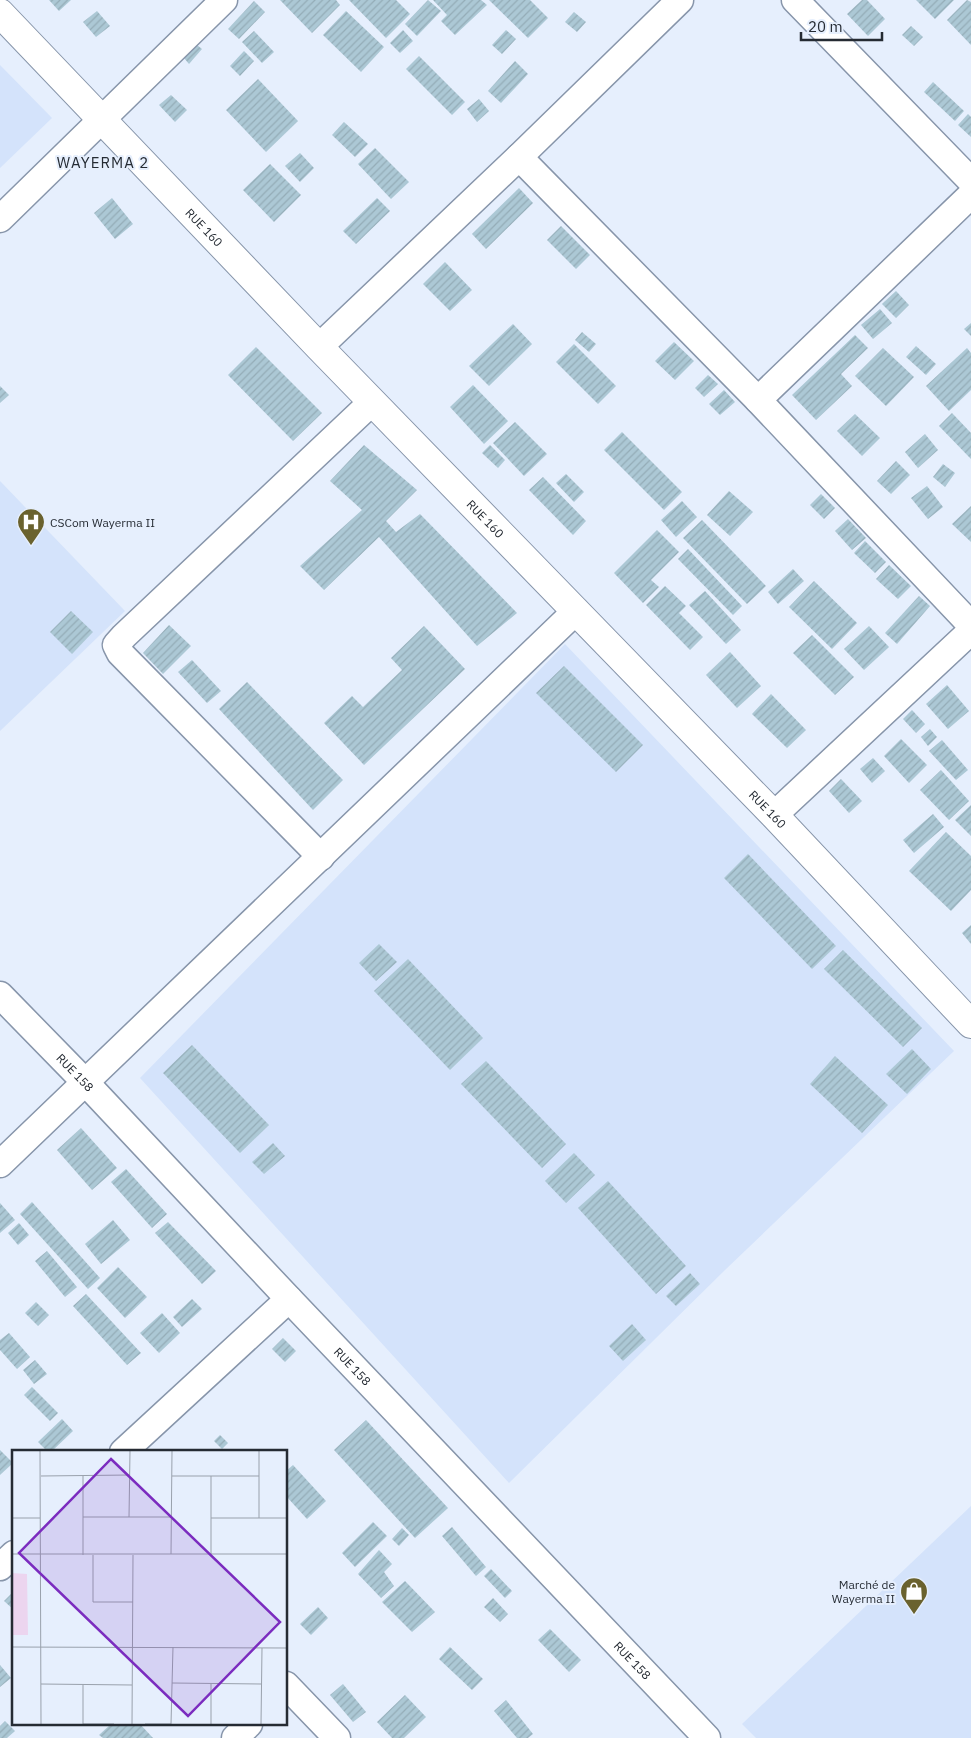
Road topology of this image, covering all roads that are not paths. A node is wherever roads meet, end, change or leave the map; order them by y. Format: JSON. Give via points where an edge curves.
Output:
{"nodes":[{"id":1,"x":224,"y":0,"type":"edge"},
{"id":2,"x":680,"y":0,"type":"edge"},
{"id":3,"x":795,"y":0,"type":"edge"},
{"id":4,"x":0,"y":13,"type":"edge"},
{"id":5,"x":102,"y":118,"type":"junction"},
{"id":6,"x":518,"y":157,"type":"junction"},
{"id":7,"x":971,"y":180,"type":"edge"},
{"id":8,"x":971,"y":195,"type":"edge"},
{"id":9,"x":0,"y":220,"type":"edge"},
{"id":10,"x":319,"y":347,"type":"junction"},
{"id":11,"x":758,"y":400,"type":"junction"},
{"id":12,"x":372,"y":402,"type":"junction"},
{"id":13,"x":576,"y":611,"type":"junction"},
{"id":14,"x":971,"y":625,"type":"edge"},
{"id":15,"x":971,"y":631,"type":"edge"},
{"id":16,"x":774,"y":815,"type":"junction"},
{"id":17,"x":321,"y":857,"type":"junction"},
{"id":18,"x":0,"y":995,"type":"edge"},
{"id":19,"x":971,"y":1024,"type":"edge"},
{"id":20,"x":86,"y":1083,"type":"junction"},
{"id":21,"x":0,"y":1164,"type":"edge"},
{"id":22,"x":289,"y":1299,"type":"junction"},
{"id":23,"x":125,"y":1450,"type":"edge"},
{"id":24,"x":12,"y":1556,"type":"edge"},
{"id":25,"x":0,"y":1566,"type":"edge"},
{"id":26,"x":288,"y":1687,"type":"edge"},
{"id":27,"x":247,"y":1726,"type":"edge"},
{"id":28,"x":235,"y":1738,"type":"edge"},
{"id":29,"x":338,"y":1738,"type":"edge"},
{"id":30,"x":707,"y":1738,"type":"edge"}],
"edges":[{"from":1,"to":5,"type":"street"},
{"from":2,"to":6,"type":"street"},
{"from":3,"to":7,"type":"street"},
{"from":4,"to":5,"type":"street","name":"RUE 160"},
{"from":5,"to":9,"type":"street"},
{"from":5,"to":10,"type":"street","name":"RUE 160"},
{"from":6,"to":10,"type":"street"},
{"from":6,"to":11,"type":"street"},
{"from":8,"to":11,"type":"street"},
{"from":10,"to":12,"type":"street","name":"RUE 160"},
{"from":11,"to":14,"type":"street"},
{"from":12,"to":13,"type":"street","name":"RUE 160"},
{"from":12,"to":17,"type":"street","via":[[116,645]]},
{"from":13,"to":16,"type":"street","name":"RUE 160"},
{"from":13,"to":17,"type":"street"},
{"from":15,"to":16,"type":"street"},
{"from":16,"to":19,"type":"street","name":"RUE 160"},
{"from":17,"to":20,"type":"street"},
{"from":18,"to":20,"type":"street","name":"RUE 158"},
{"from":20,"to":21,"type":"street"},
{"from":20,"to":22,"type":"street","name":"RUE 158"},
{"from":22,"to":23,"type":"street"},
{"from":22,"to":30,"type":"street","name":"RUE 158"},
{"from":24,"to":25,"type":"street"},
{"from":26,"to":29,"type":"street"},
{"from":27,"to":28,"type":"street"}]}
